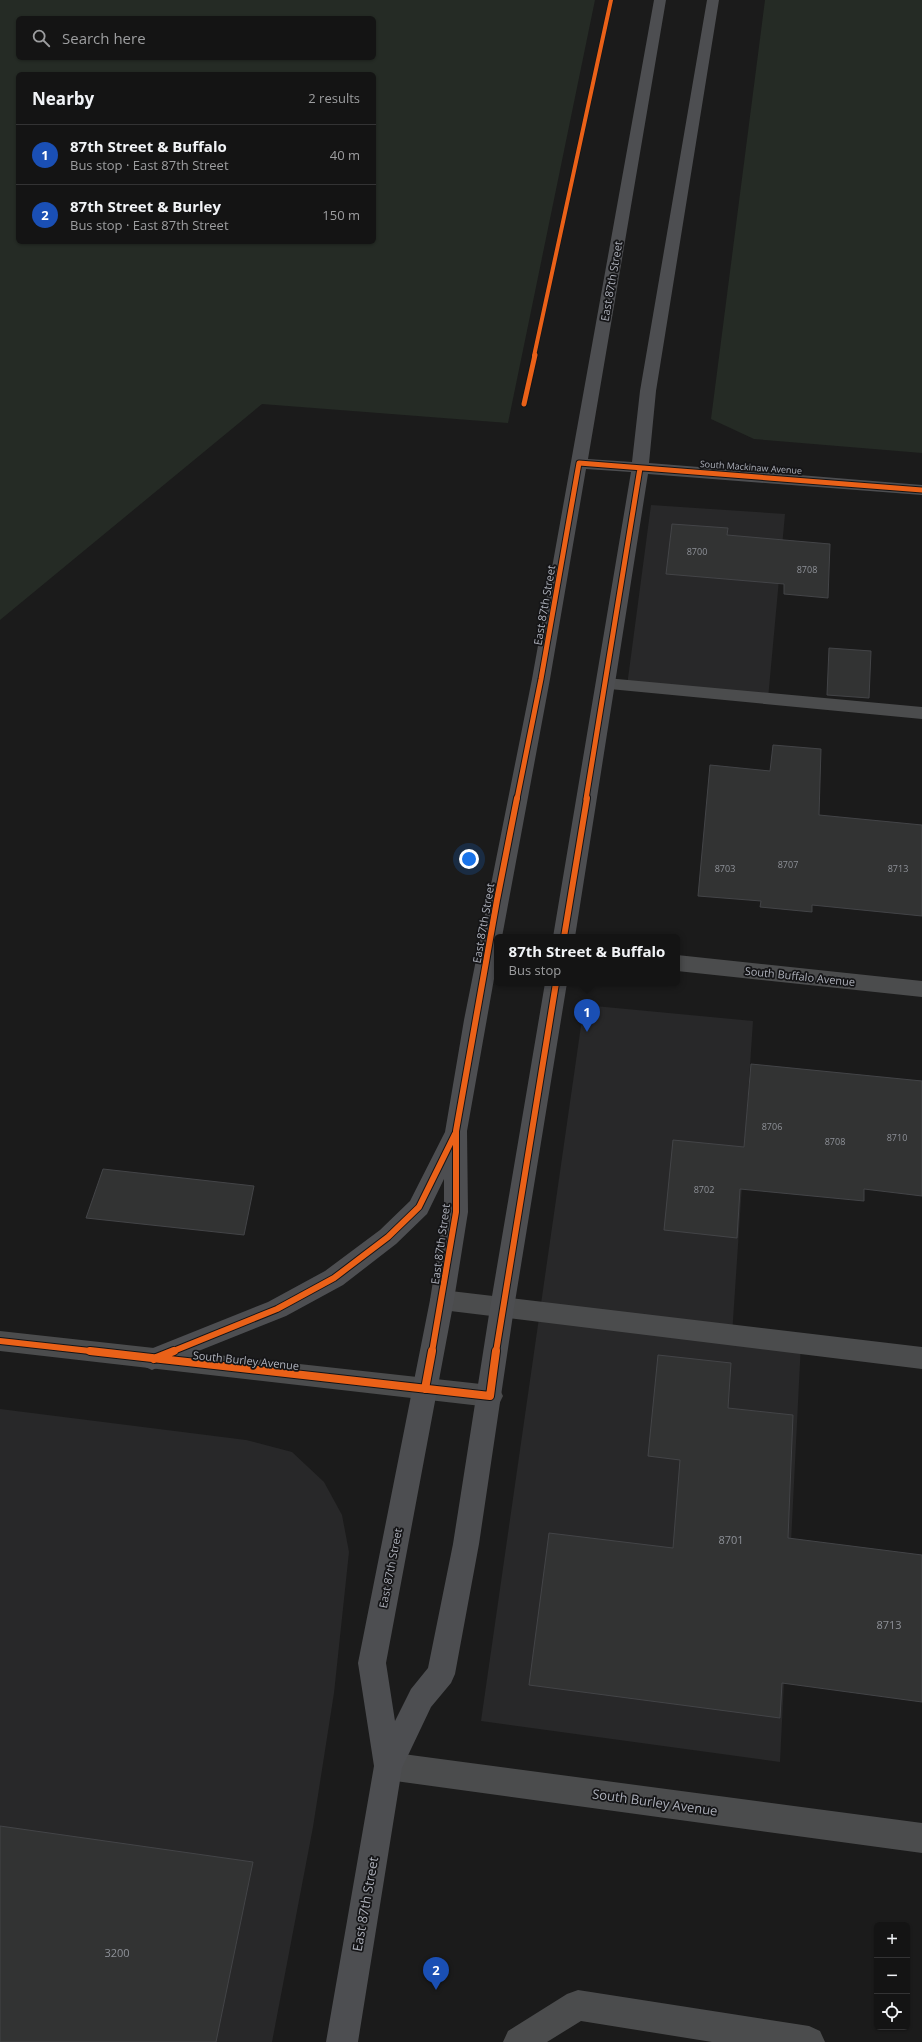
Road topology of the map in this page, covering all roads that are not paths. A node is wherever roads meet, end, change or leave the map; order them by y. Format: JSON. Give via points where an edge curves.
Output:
{"nodes":[{"id":1,"x":660,"y":0,"type":"edge"},
{"id":2,"x":713,"y":0,"type":"edge"},
{"id":3,"x":579,"y":463,"type":"junction"},
{"id":4,"x":640,"y":468,"type":"junction"},
{"id":5,"x":922,"y":490,"type":"edge"},
{"id":6,"x":606,"y":684,"type":"junction"},
{"id":7,"x":922,"y":713,"type":"edge"},
{"id":8,"x":495,"y":934,"type":"edge"},
{"id":9,"x":564,"y":934,"type":"edge"},
{"id":10,"x":493,"y":945,"type":"edge"},
{"id":11,"x":680,"y":963,"type":"edge"},
{"id":12,"x":556,"y":986,"type":"edge"},
{"id":13,"x":922,"y":989,"type":"edge"},
{"id":14,"x":456,"y":1131,"type":"junction"},
{"id":15,"x":442,"y":1300,"type":"junction"},
{"id":16,"x":502,"y":1308,"type":"junction"},
{"id":17,"x":0,"y":1341,"type":"edge"},
{"id":18,"x":922,"y":1358,"type":"edge"},
{"id":19,"x":152,"y":1359,"type":"junction"},
{"id":20,"x":425,"y":1389,"type":"junction"},
{"id":21,"x":490,"y":1396,"type":"junction"},
{"id":22,"x":388,"y":1766,"type":"junction"},
{"id":23,"x":922,"y":1838,"type":"edge"},
{"id":24,"x":342,"y":2042,"type":"edge"},
{"id":25,"x":519,"y":2042,"type":"edge"},
{"id":26,"x":809,"y":2042,"type":"edge"}],
"edges":[{"from":1,"to":3,"type":"main road","name":"East 87th Street"},
{"from":2,"to":4,"type":"main road","via":[[648,391]]},
{"from":3,"to":4,"type":"main road","name":"South Mackinaw Avenue"},
{"from":3,"to":8,"type":"main road","name":"East 87th Street"},
{"from":4,"to":5,"type":"main road","name":"South Mackinaw Avenue"},
{"from":4,"to":6,"type":"main road"},
{"from":6,"to":7,"type":"street"},
{"from":6,"to":9,"type":"main road"},
{"from":10,"to":14,"type":"main road","name":"East 87th Street"},
{"from":11,"to":13,"type":"street","name":"South Buffalo Avenue"},
{"from":12,"to":16,"type":"main road","name":"East 87th Street"},
{"from":14,"to":15,"type":"main road","name":"East 87th Street","via":[[456,1212]]},
{"from":14,"to":19,"type":"main road","via":[[419,1207],[388,1238],[334,1278],[277,1310]]},
{"from":15,"to":16,"type":"street"},
{"from":15,"to":20,"type":"main road","name":"East 87th Street"},
{"from":16,"to":18,"type":"street"},
{"from":16,"to":21,"type":"main road","name":"East 87th Street"},
{"from":17,"to":19,"type":"street","name":"South Burley Avenue"},
{"from":19,"to":20,"type":"street","name":"South Burley Avenue"},
{"from":20,"to":21,"type":"street","name":"South Burley Avenue"},
{"from":20,"to":22,"type":"main road","name":"East 87th Street","via":[[372,1663]]},
{"from":21,"to":22,"type":"main road","name":"East 87th Street","via":[[441,1674],[421,1698]]},
{"from":22,"to":23,"type":"street","name":"South Burley Avenue"},
{"from":22,"to":24,"type":"main road","name":"East 87th Street"},
{"from":25,"to":26,"type":"street","via":[[578,2005]]}]}
